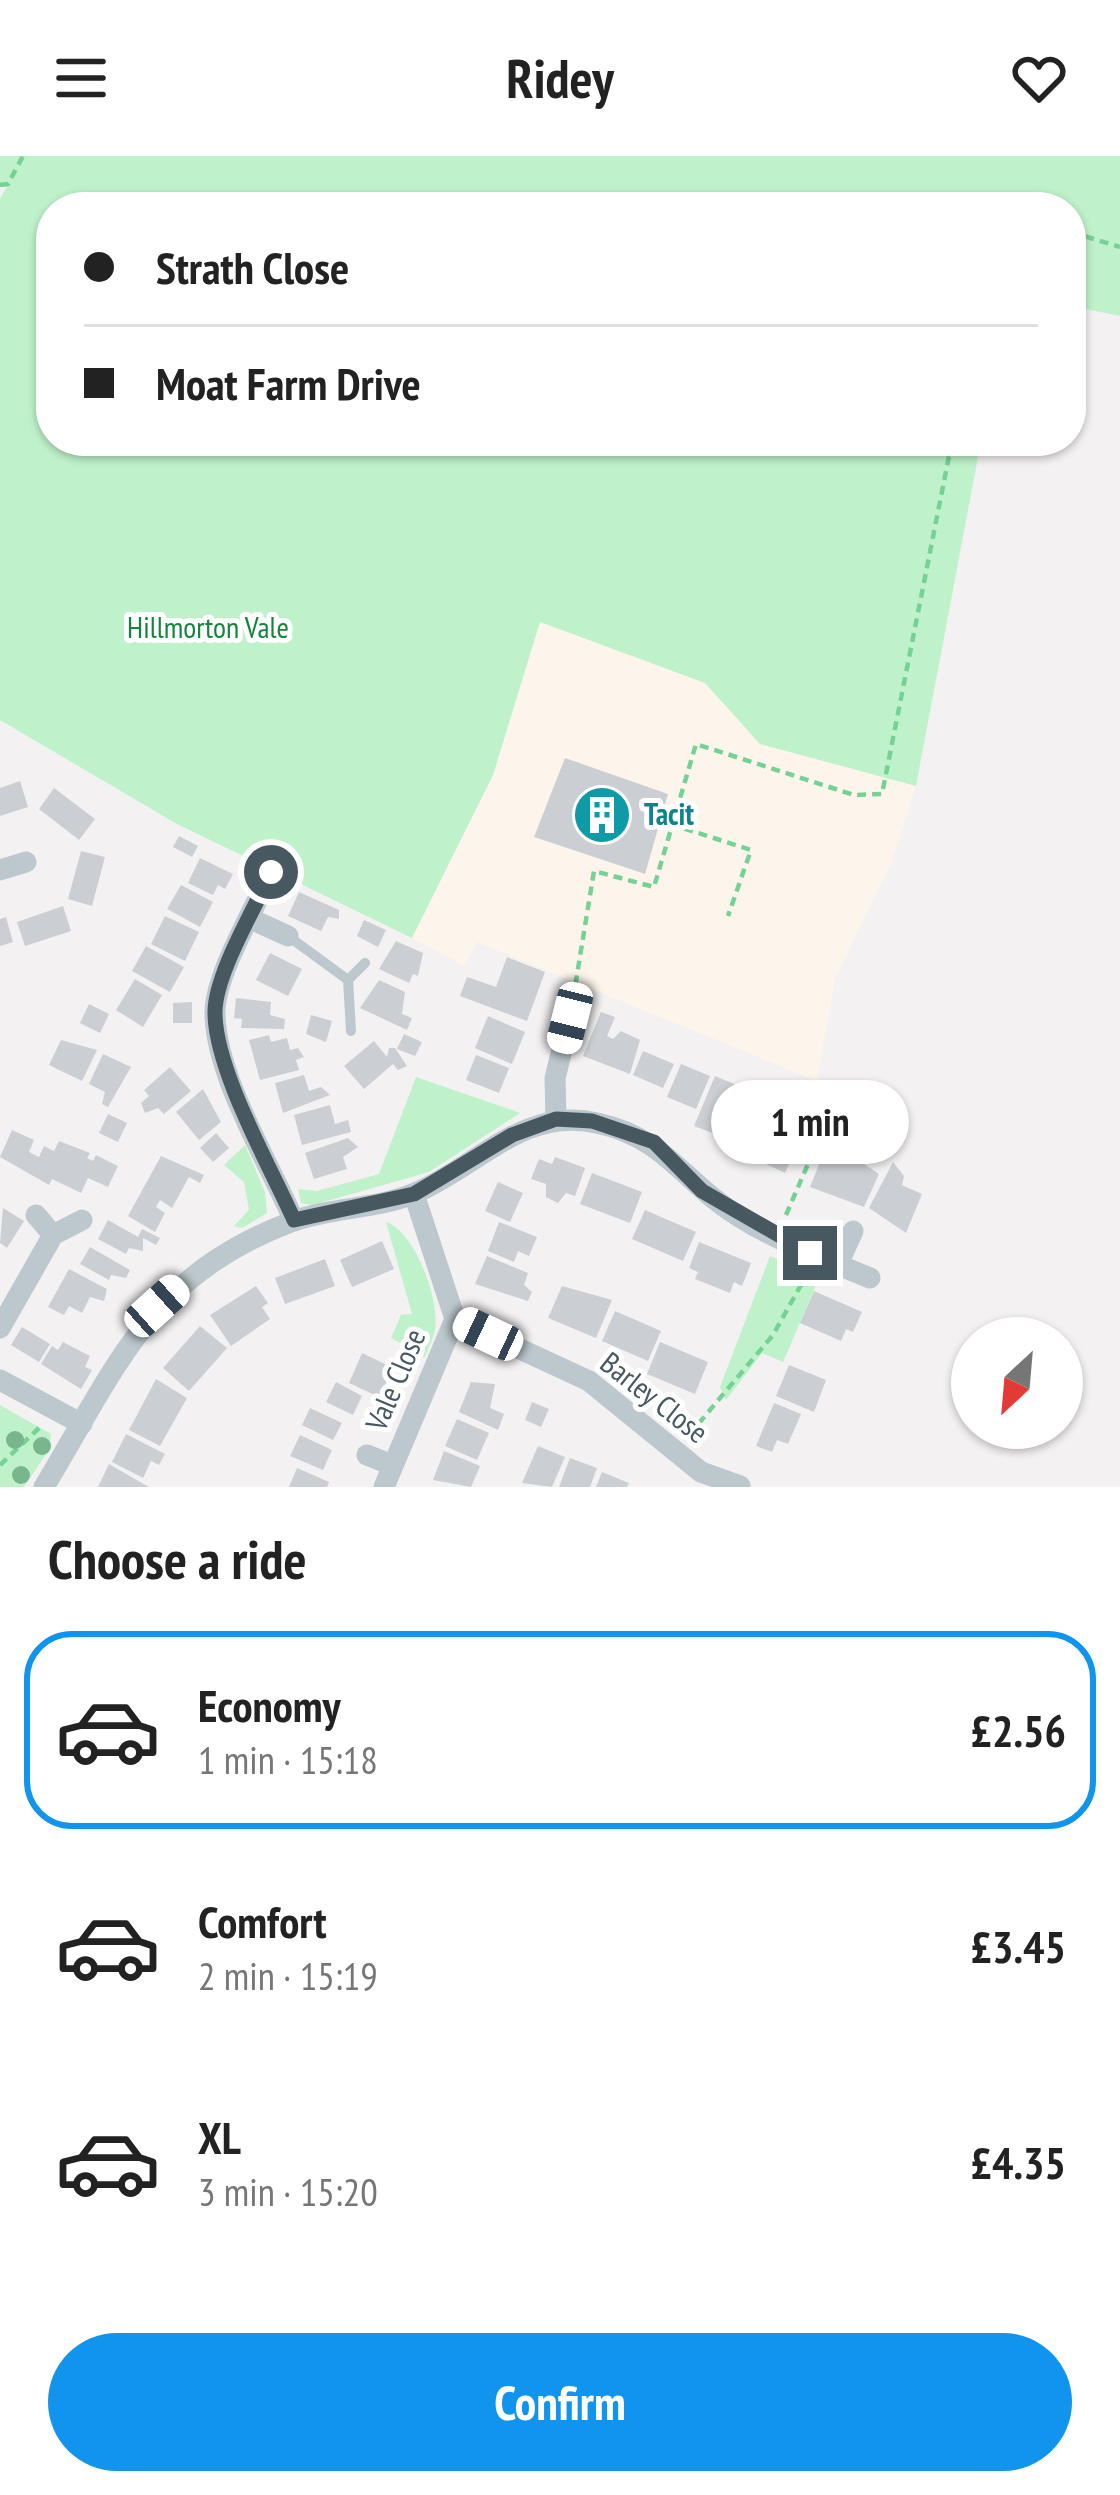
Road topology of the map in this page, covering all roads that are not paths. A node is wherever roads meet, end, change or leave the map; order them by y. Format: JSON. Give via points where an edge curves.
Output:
{"nodes":[{"id":1,"x":26,"y":862,"type":"dead end"},
{"id":2,"x":0,"y":870,"type":"edge"},
{"id":3,"x":271,"y":872,"type":"dead end"},
{"id":4,"x":250,"y":919,"type":"junction"},
{"id":5,"x":288,"y":936,"type":"joint"},
{"id":6,"x":365,"y":963,"type":"dead end"},
{"id":7,"x":348,"y":980,"type":"junction"},
{"id":8,"x":570,"y":1018,"type":"road end"},
{"id":9,"x":351,"y":1031,"type":"dead end"},
{"id":10,"x":556,"y":1119,"type":"junction"},
{"id":11,"x":414,"y":1194,"type":"junction"},
{"id":12,"x":36,"y":1214,"type":"dead end"},
{"id":13,"x":82,"y":1220,"type":"dead end"},
{"id":14,"x":294,"y":1220,"type":"junction"},
{"id":15,"x":854,"y":1231,"type":"dead end"},
{"id":16,"x":53,"y":1235,"type":"junction"},
{"id":17,"x":838,"y":1264,"type":"junction"},
{"id":18,"x":870,"y":1278,"type":"dead end"},
{"id":19,"x":455,"y":1319,"type":"junction"},
{"id":20,"x":0,"y":1328,"type":"edge"},
{"id":21,"x":0,"y":1380,"type":"edge"},
{"id":22,"x":82,"y":1424,"type":"junction"},
{"id":23,"x":367,"y":1455,"type":"dead end"},
{"id":24,"x":392,"y":1465,"type":"junction"},
{"id":25,"x":715,"y":1483,"type":"edge"},
{"id":26,"x":740,"y":1486,"type":"edge"},
{"id":27,"x":44,"y":1487,"type":"edge"},
{"id":28,"x":384,"y":1487,"type":"edge"}],
"edges":[{"from":1,"to":2,"type":"street"},
{"from":3,"to":4,"type":"street"},
{"from":4,"to":5,"type":"street"},
{"from":4,"to":14,"type":"street","via":[[215,1011],[230,1088]]},
{"from":5,"to":7,"type":"lane"},
{"from":6,"to":7,"type":"lane"},
{"from":7,"to":9,"type":"lane"},
{"from":8,"to":10,"type":"street","via":[[555,1078]]},
{"from":10,"to":11,"type":"street","via":[[512,1135]]},
{"from":10,"to":17,"type":"street","via":[[592,1121],[654,1142],[702,1191]]},
{"from":11,"to":14,"type":"street"},
{"from":11,"to":19,"type":"street"},
{"from":12,"to":16,"type":"street"},
{"from":13,"to":16,"type":"street"},
{"from":14,"to":22,"type":"street","via":[[225,1250],[157,1306]]},
{"from":15,"to":17,"type":"street"},
{"from":16,"to":20,"type":"street"},
{"from":17,"to":18,"type":"street"},
{"from":19,"to":24,"type":"street","name":"Vale Close"},
{"from":19,"to":25,"type":"street","name":"Barley Close","via":[[589,1381]]},
{"from":21,"to":22,"type":"street"},
{"from":22,"to":27,"type":"street"},
{"from":23,"to":24,"type":"street","name":"Vale Close"},
{"from":24,"to":28,"type":"street","name":"Vale Close"},
{"from":25,"to":26,"type":"street","name":"Barley Close"}]}
